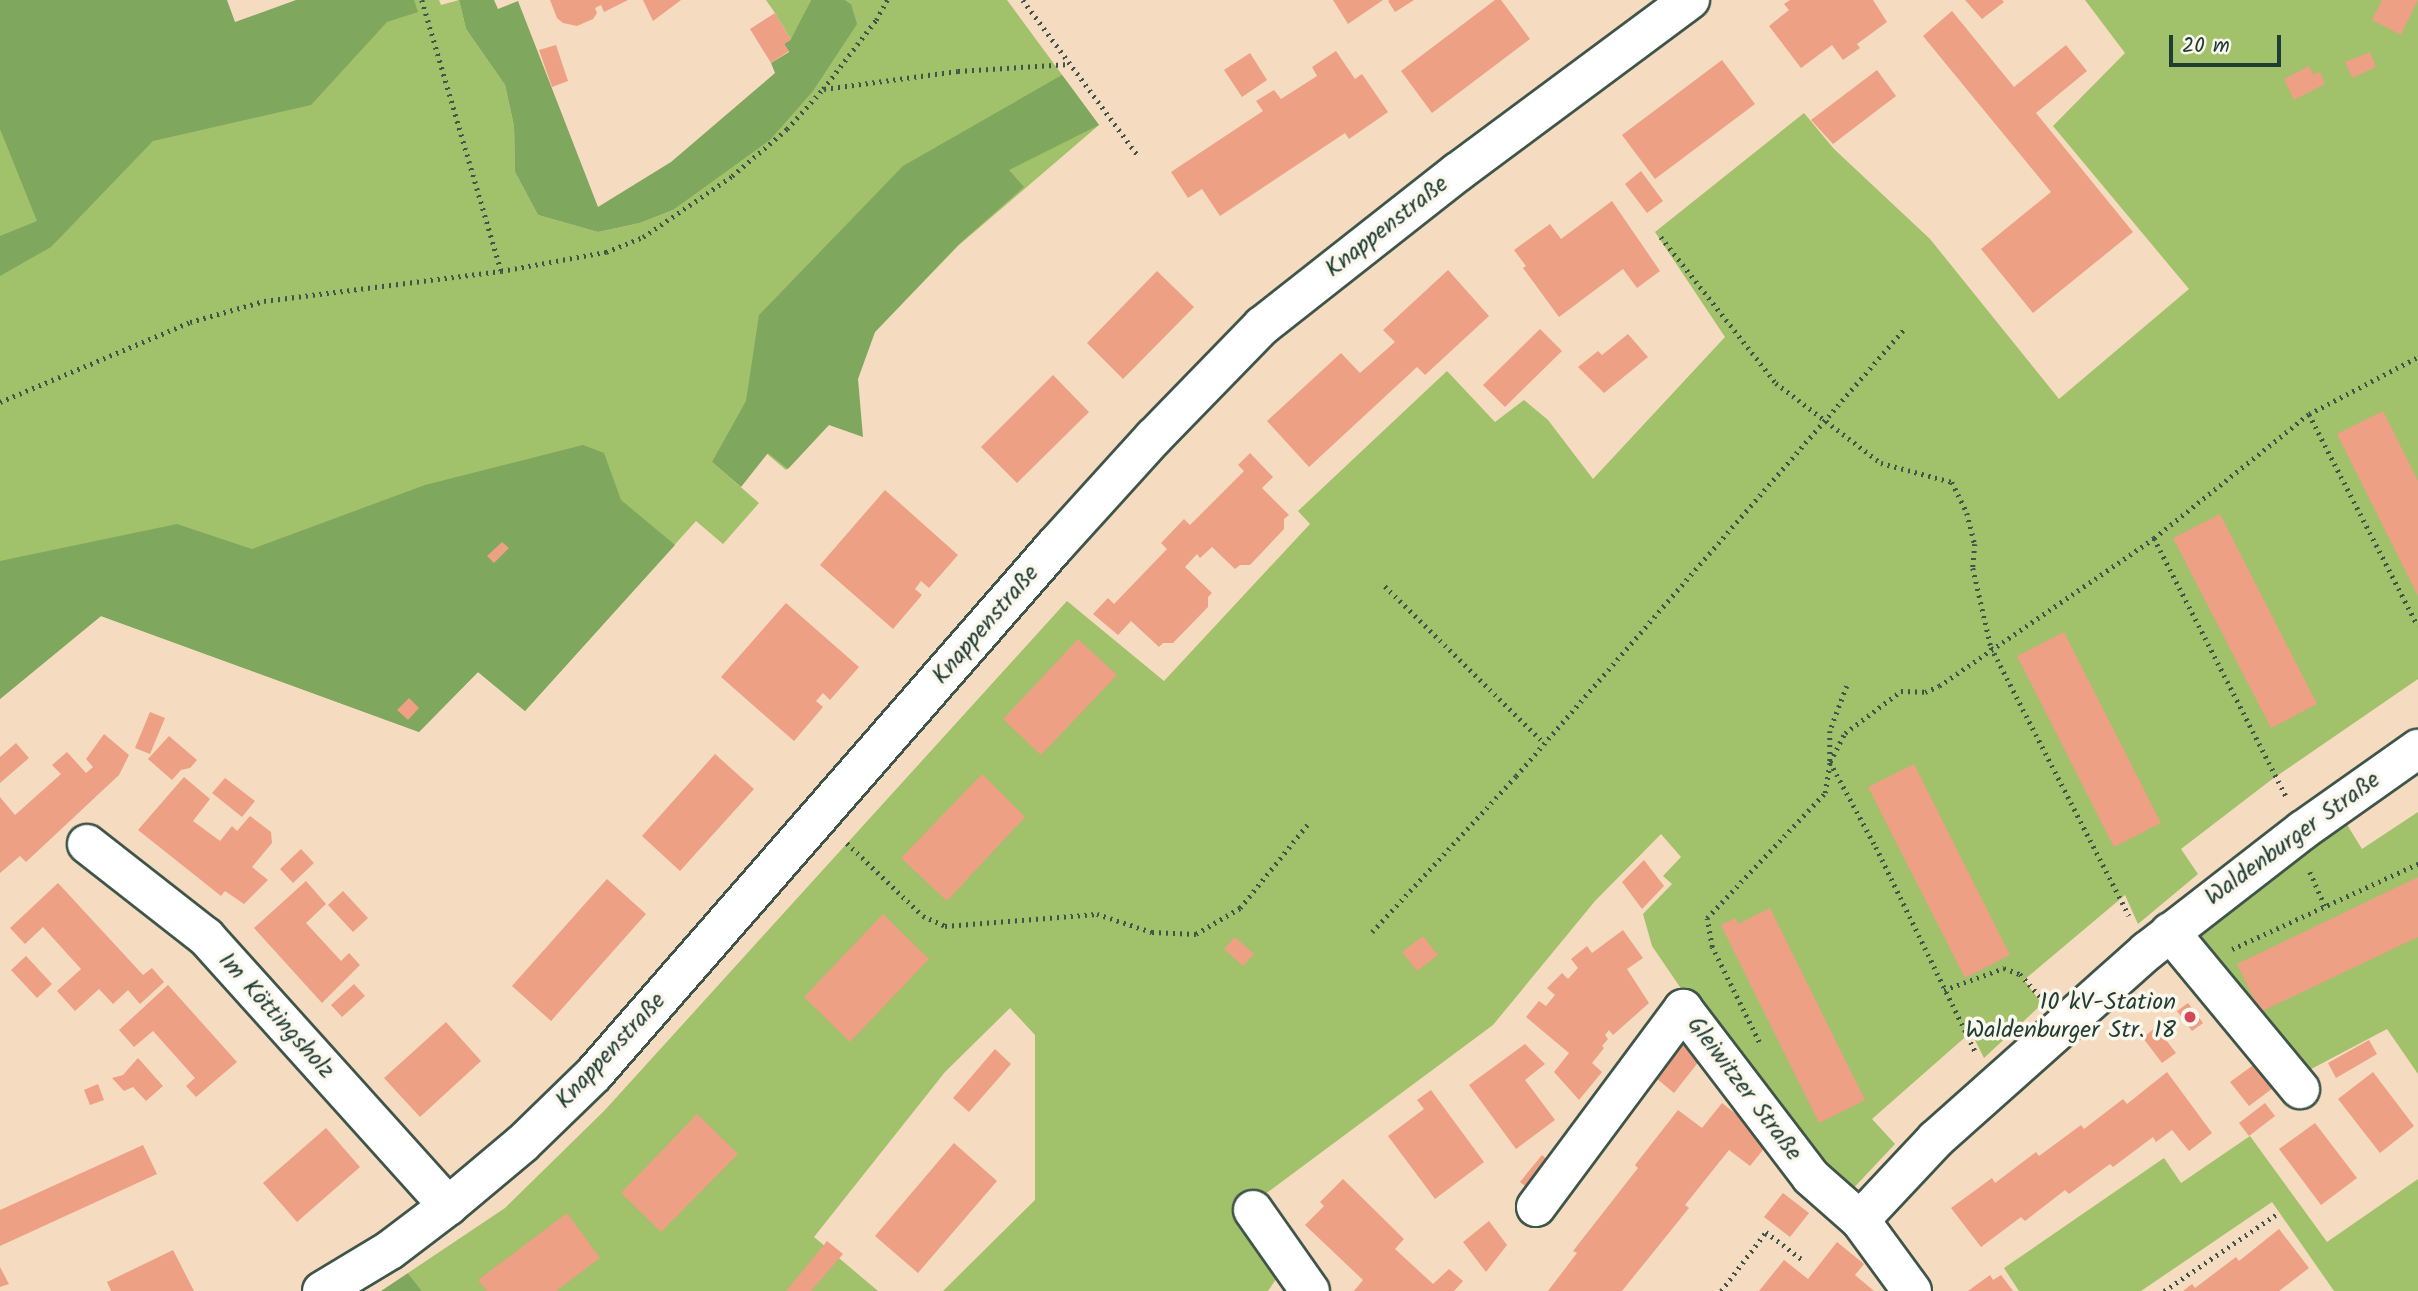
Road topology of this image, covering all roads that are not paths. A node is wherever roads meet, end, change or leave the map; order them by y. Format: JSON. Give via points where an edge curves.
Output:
{"nodes":[{"id":1,"x":1690,"y":0,"type":"edge"},
{"id":2,"x":2418,"y":749,"type":"edge"},
{"id":3,"x":88,"y":844,"type":"dead end"},
{"id":4,"x":2158,"y":942,"type":"junction"},
{"id":5,"x":2303,"y":1089,"type":"dead end"},
{"id":6,"x":448,"y":1206,"type":"junction"},
{"id":7,"x":1536,"y":1206,"type":"dead end"},
{"id":8,"x":1253,"y":1210,"type":"dead end"},
{"id":9,"x":1860,"y":1220,"type":"junction"},
{"id":10,"x":322,"y":1291,"type":"edge"},
{"id":11,"x":1310,"y":1291,"type":"edge"},
{"id":12,"x":1912,"y":1291,"type":"edge"}],
"edges":[{"from":1,"to":6,"type":"street","name":"Knappenstraße","via":[[1458,172],[1262,326],[1055,546],[594,1074],[522,1144]]},
{"from":2,"to":4,"type":"street","name":"Waldenburger Straße","via":[[2303,830]]},
{"from":3,"to":6,"type":"street","name":"Im Köttingsholz","via":[[206,937]]},
{"from":4,"to":5,"type":"street"},
{"from":4,"to":9,"type":"street","name":"Waldenburger Straße","via":[[1936,1139]]},
{"from":6,"to":10,"type":"street","name":"Knappenstraße","via":[[390,1250]]},
{"from":7,"to":9,"type":"street","name":"Gleiwitzer Straße","via":[[1683,1009],[1811,1177]]},
{"from":8,"to":11,"type":"street"},
{"from":9,"to":12,"type":"street","name":"Gleiwitzer Straße"}]}
